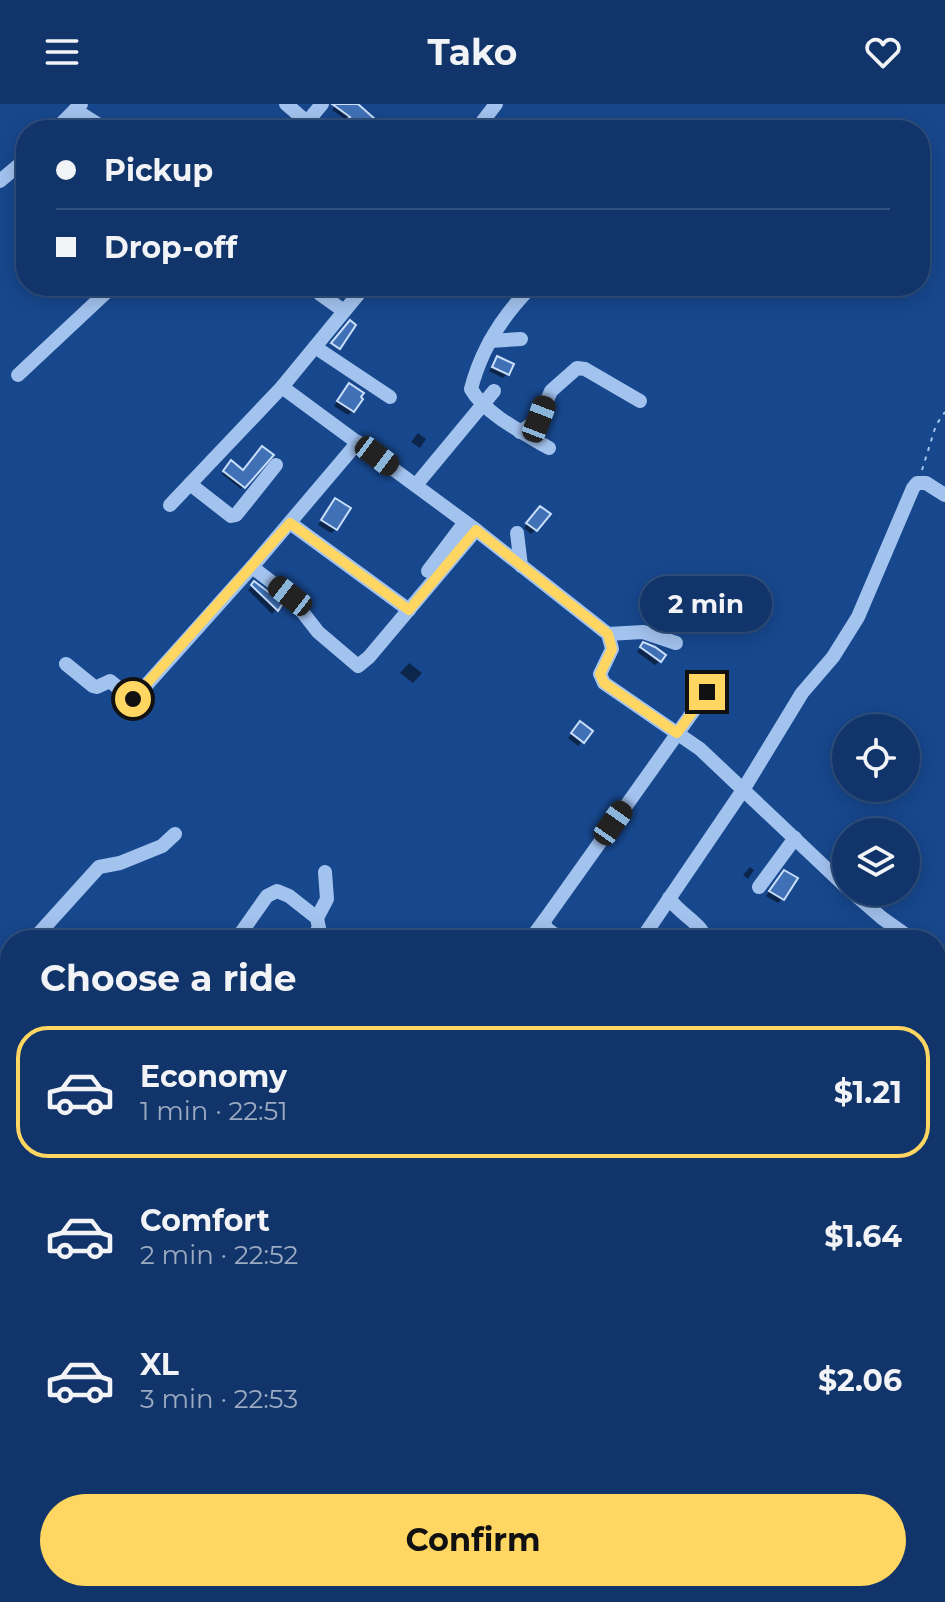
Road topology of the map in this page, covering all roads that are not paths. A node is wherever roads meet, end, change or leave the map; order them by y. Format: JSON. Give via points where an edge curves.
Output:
{"nodes":[{"id":1,"x":286,"y":104,"type":"edge"},
{"id":2,"x":78,"y":107,"type":"edge"},
{"id":3,"x":94,"y":120,"type":"edge"},
{"id":4,"x":301,"y":120,"type":"edge"},
{"id":5,"x":16,"y":167,"type":"edge"},
{"id":6,"x":0,"y":181,"type":"edge"},
{"id":7,"x":102,"y":296,"type":"edge"},
{"id":8,"x":323,"y":296,"type":"edge"},
{"id":9,"x":357,"y":296,"type":"edge"},
{"id":10,"x":523,"y":296,"type":"edge"},
{"id":11,"x":344,"y":311,"type":"junction"},
{"id":12,"x":521,"y":339,"type":"dead end"},
{"id":13,"x":490,"y":341,"type":"junction"},
{"id":14,"x":315,"y":347,"type":"junction"},
{"id":15,"x":18,"y":375,"type":"dead end"},
{"id":16,"x":282,"y":387,"type":"junction"},
{"id":17,"x":494,"y":391,"type":"dead end"},
{"id":18,"x":390,"y":397,"type":"dead end"},
{"id":19,"x":640,"y":401,"type":"dead end"},
{"id":20,"x":483,"y":405,"type":"junction"},
{"id":21,"x":520,"y":432,"type":"junction"},
{"id":22,"x":358,"y":442,"type":"junction"},
{"id":23,"x":549,"y":448,"type":"dead end"},
{"id":24,"x":276,"y":465,"type":"dead end"},
{"id":25,"x":190,"y":484,"type":"junction"},
{"id":26,"x":416,"y":485,"type":"junction"},
{"id":27,"x":945,"y":495,"type":"edge"},
{"id":28,"x":170,"y":505,"type":"dead end"},
{"id":29,"x":290,"y":523,"type":"junction"},
{"id":30,"x":470,"y":526,"type":"junction"},
{"id":31,"x":517,"y":533,"type":"dead end"},
{"id":32,"x":521,"y":566,"type":"junction"},
{"id":33,"x":252,"y":567,"type":"junction"},
{"id":34,"x":428,"y":571,"type":"dead end"},
{"id":35,"x":409,"y":610,"type":"junction"},
{"id":36,"x":608,"y":634,"type":"junction"},
{"id":37,"x":676,"y":643,"type":"dead end"},
{"id":38,"x":66,"y":664,"type":"dead end"},
{"id":39,"x":707,"y":692,"type":"dead end"},
{"id":40,"x":677,"y":733,"type":"junction"},
{"id":41,"x":743,"y":790,"type":"junction"},
{"id":42,"x":175,"y":834,"type":"dead end"},
{"id":43,"x":795,"y":838,"type":"junction"},
{"id":44,"x":325,"y":872,"type":"dead end"},
{"id":45,"x":832,"y":873,"type":"edge"},
{"id":46,"x":759,"y":887,"type":"dead end"},
{"id":47,"x":669,"y":898,"type":"junction"},
{"id":48,"x":868,"y":906,"type":"edge"},
{"id":49,"x":317,"y":918,"type":"junction"},
{"id":50,"x":544,"y":921,"type":"junction"},
{"id":51,"x":42,"y":930,"type":"edge"},
{"id":52,"x":243,"y":930,"type":"edge"},
{"id":53,"x":318,"y":930,"type":"edge"},
{"id":54,"x":537,"y":930,"type":"edge"},
{"id":55,"x":549,"y":930,"type":"edge"},
{"id":56,"x":648,"y":930,"type":"edge"},
{"id":57,"x":703,"y":930,"type":"edge"},
{"id":58,"x":899,"y":930,"type":"edge"}],
"edges":[{"from":1,"to":4,"type":"street"},
{"from":2,"to":3,"type":"street"},
{"from":5,"to":6,"type":"street"},
{"from":7,"to":15,"type":"street"},
{"from":8,"to":11,"type":"street"},
{"from":9,"to":11,"type":"street"},
{"from":10,"to":13,"type":"street"},
{"from":11,"to":14,"type":"street"},
{"from":12,"to":13,"type":"street"},
{"from":13,"to":20,"type":"street","via":[[471,389]]},
{"from":14,"to":16,"type":"street"},
{"from":14,"to":18,"type":"street"},
{"from":16,"to":22,"type":"street"},
{"from":16,"to":25,"type":"street"},
{"from":17,"to":20,"type":"street"},
{"from":19,"to":21,"type":"street","via":[[577,368],[551,391],[539,419]]},
{"from":20,"to":21,"type":"street"},
{"from":20,"to":26,"type":"street"},
{"from":21,"to":23,"type":"street"},
{"from":22,"to":26,"type":"street"},
{"from":22,"to":29,"type":"street"},
{"from":24,"to":25,"type":"street","via":[[236,515]]},
{"from":25,"to":28,"type":"street"},
{"from":26,"to":30,"type":"street"},
{"from":27,"to":41,"type":"street","via":[[926,483],[913,488],[858,617],[802,693]]},
{"from":29,"to":33,"type":"street"},
{"from":29,"to":35,"type":"street"},
{"from":30,"to":32,"type":"street"},
{"from":30,"to":34,"type":"street"},
{"from":30,"to":35,"type":"street"},
{"from":31,"to":32,"type":"street"},
{"from":32,"to":36,"type":"street"},
{"from":33,"to":35,"type":"street","via":[[290,596],[318,632],[358,666]]},
{"from":33,"to":38,"type":"street","via":[[133,700],[110,681],[93,686]]},
{"from":36,"to":37,"type":"street","via":[[643,632]]},
{"from":36,"to":40,"type":"street","via":[[612,649],[601,679]]},
{"from":39,"to":40,"type":"street"},
{"from":40,"to":41,"type":"street"},
{"from":40,"to":50,"type":"street"},
{"from":41,"to":43,"type":"street"},
{"from":41,"to":47,"type":"street"},
{"from":42,"to":51,"type":"street","via":[[162,846],[99,867]]},
{"from":43,"to":45,"type":"street"},
{"from":43,"to":46,"type":"street"},
{"from":44,"to":49,"type":"street","via":[[327,899]]},
{"from":47,"to":56,"type":"street"},
{"from":47,"to":57,"type":"street"},
{"from":48,"to":58,"type":"street"},
{"from":49,"to":52,"type":"street","via":[[289,896],[273,892]]},
{"from":49,"to":53,"type":"street"},
{"from":50,"to":54,"type":"street"},
{"from":50,"to":55,"type":"street"}]}
